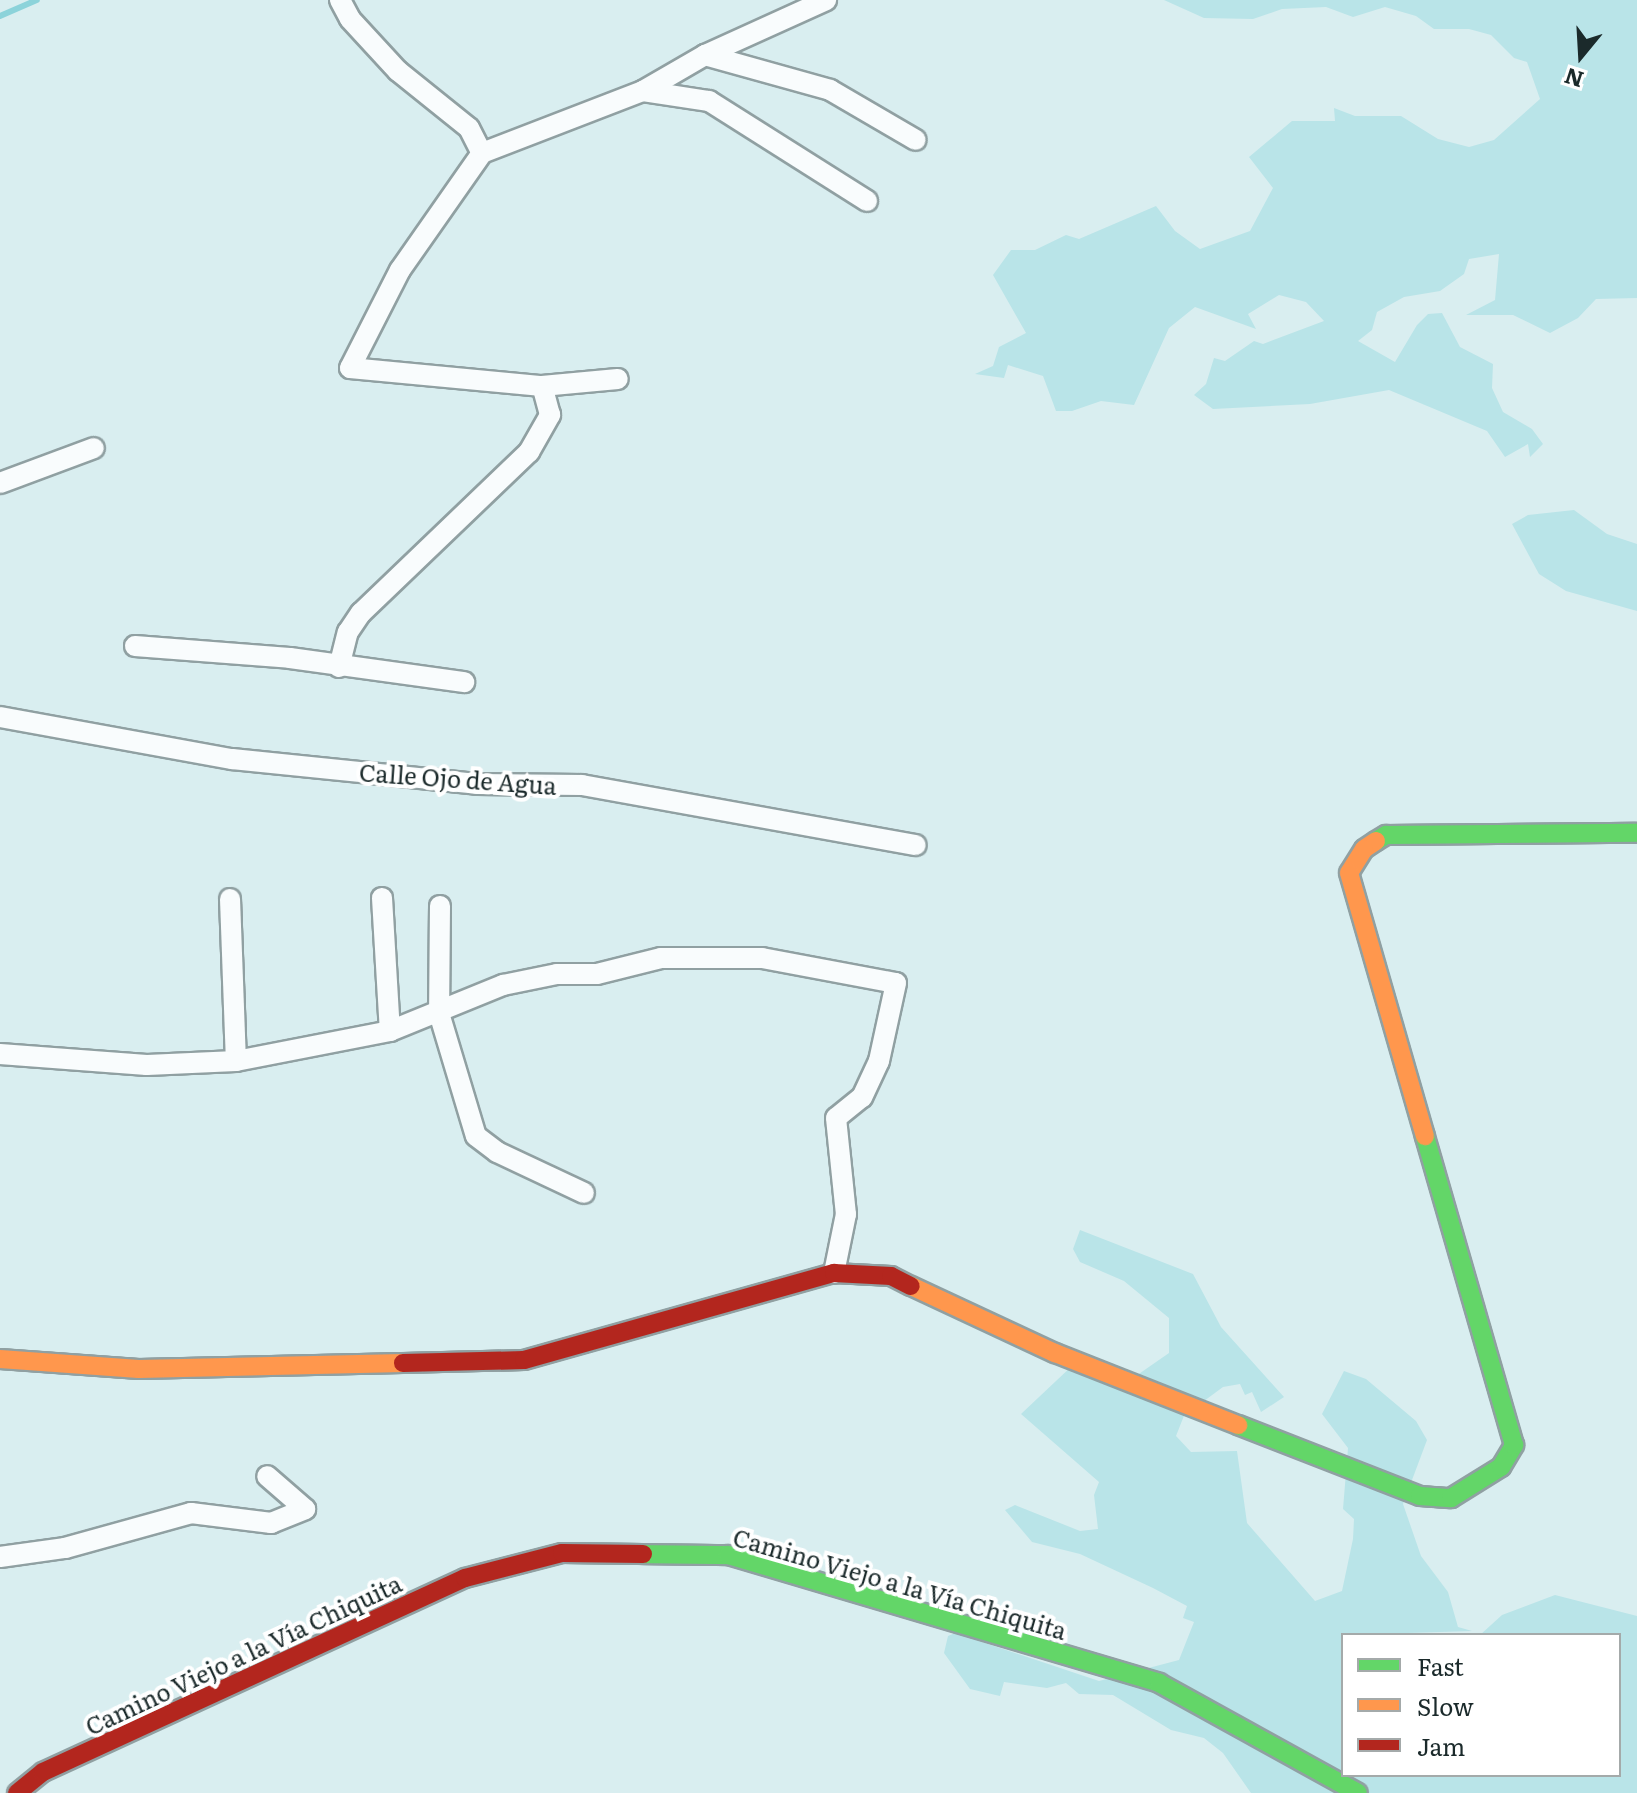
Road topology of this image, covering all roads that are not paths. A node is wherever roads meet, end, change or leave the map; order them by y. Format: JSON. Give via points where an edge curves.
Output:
{"nodes":[{"id":1,"x":340,"y":0,"type":"edge"},
{"id":2,"x":826,"y":0,"type":"edge"},
{"id":3,"x":705,"y":55,"type":"junction"},
{"id":4,"x":643,"y":91,"type":"junction"},
{"id":5,"x":916,"y":140,"type":"dead end"},
{"id":6,"x":482,"y":153,"type":"junction"},
{"id":7,"x":867,"y":201,"type":"dead end"},
{"id":8,"x":618,"y":379,"type":"dead end"},
{"id":9,"x":542,"y":386,"type":"junction"},
{"id":10,"x":94,"y":448,"type":"dead end"},
{"id":11,"x":0,"y":483,"type":"edge"},
{"id":12,"x":135,"y":646,"type":"dead end"},
{"id":13,"x":339,"y":667,"type":"junction"},
{"id":14,"x":464,"y":682,"type":"dead end"},
{"id":15,"x":0,"y":717,"type":"edge"},
{"id":16,"x":1637,"y":833,"type":"edge"},
{"id":17,"x":916,"y":845,"type":"dead end"},
{"id":18,"x":382,"y":898,"type":"dead end"},
{"id":19,"x":230,"y":899,"type":"dead end"},
{"id":20,"x":440,"y":906,"type":"dead end"},
{"id":21,"x":439,"y":1013,"type":"junction"},
{"id":22,"x":390,"y":1031,"type":"junction"},
{"id":23,"x":0,"y":1054,"type":"edge"},
{"id":24,"x":236,"y":1061,"type":"junction"},
{"id":25,"x":584,"y":1193,"type":"dead end"},
{"id":26,"x":834,"y":1273,"type":"junction"},
{"id":27,"x":0,"y":1359,"type":"edge"},
{"id":28,"x":267,"y":1476,"type":"dead end"},
{"id":29,"x":0,"y":1557,"type":"edge"},
{"id":30,"x":17,"y":1793,"type":"edge"},
{"id":31,"x":1358,"y":1793,"type":"edge"}],
"edges":[{"from":1,"to":6,"type":"street","via":[[350,19],[398,71],[469,128]]},
{"from":2,"to":3,"type":"street"},
{"from":3,"to":4,"type":"street"},
{"from":3,"to":5,"type":"street","via":[[830,90]]},
{"from":4,"to":6,"type":"street"},
{"from":4,"to":7,"type":"street","via":[[709,101]]},
{"from":6,"to":9,"type":"street","via":[[400,270],[350,368]]},
{"from":8,"to":9,"type":"street"},
{"from":9,"to":13,"type":"street","via":[[550,415],[529,452],[361,613],[348,632]]},
{"from":10,"to":11,"type":"street"},
{"from":12,"to":13,"type":"street","via":[[177,646]]},
{"from":13,"to":14,"type":"street"},
{"from":15,"to":17,"type":"street","name":"Calle Ojo de Agua","via":[[232,759],[477,784],[582,785]]},
{"from":16,"to":26,"type":"street","via":[[1386,835],[1364,849],[1349,873],[1514,1445],[1501,1467],[1451,1498],[1420,1496],[1055,1353],[891,1276]]},
{"from":18,"to":22,"type":"street"},
{"from":19,"to":24,"type":"street"},
{"from":20,"to":21,"type":"street"},
{"from":21,"to":22,"type":"street"},
{"from":21,"to":25,"type":"street","via":[[476,1136],[497,1152]]},
{"from":21,"to":26,"type":"street","via":[[503,985],[557,974],[597,974],[661,958],[762,958],[896,983],[879,1061],[862,1097],[836,1118],[846,1214]]},
{"from":22,"to":24,"type":"street"},
{"from":23,"to":24,"type":"street","via":[[147,1065]]},
{"from":26,"to":27,"type":"street","via":[[524,1360],[139,1369]]},
{"from":28,"to":29,"type":"street","via":[[305,1509],[271,1523],[191,1513],[65,1548]]},
{"from":30,"to":31,"type":"street","name":"Camino Viejo a la Vía Chiquita","via":[[43,1772],[465,1578],[562,1553],[728,1555],[1159,1683]]}]}
